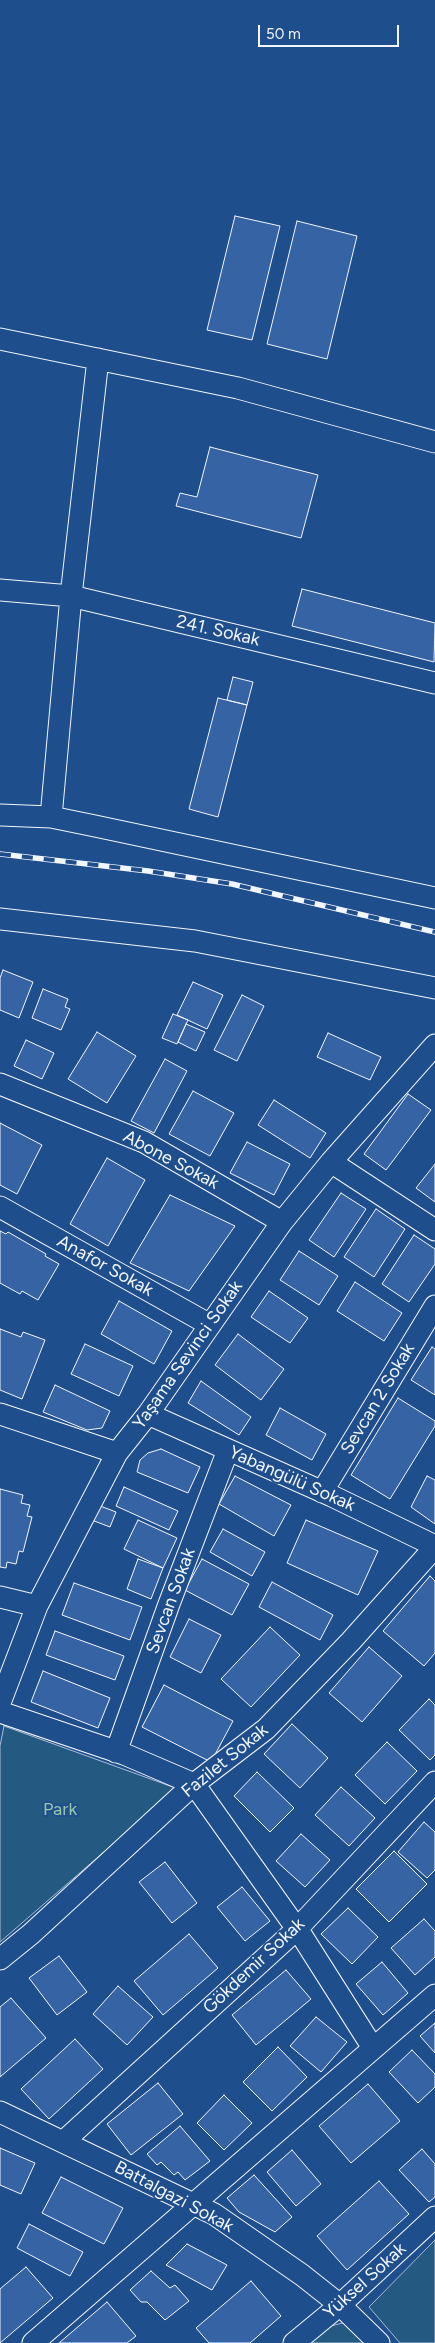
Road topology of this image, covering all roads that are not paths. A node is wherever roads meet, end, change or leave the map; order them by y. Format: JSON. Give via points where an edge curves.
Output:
{"nodes":[{"id":1,"x":0,"y":339,"type":"edge"},
{"id":2,"x":98,"y":359,"type":"junction"},
{"id":3,"x":435,"y":442,"type":"edge"},
{"id":4,"x":0,"y":590,"type":"edge"},
{"id":5,"x":71,"y":596,"type":"junction"},
{"id":6,"x":435,"y":683,"type":"edge"},
{"id":7,"x":0,"y":816,"type":"edge"},
{"id":8,"x":51,"y":817,"type":"junction"},
{"id":9,"x":435,"y":898,"type":"edge"},
{"id":10,"x":0,"y":919,"type":"edge"},
{"id":11,"x":435,"y":988,"type":"edge"},
{"id":12,"x":435,"y":1045,"type":"edge"},
{"id":13,"x":0,"y":1084,"type":"edge"},
{"id":14,"x":331,"y":1162,"type":"junction"},
{"id":15,"x":0,"y":1207,"type":"edge"},
{"id":16,"x":282,"y":1222,"type":"junction"},
{"id":17,"x":435,"y":1230,"type":"edge"},
{"id":18,"x":435,"y":1306,"type":"edge"},
{"id":19,"x":210,"y":1325,"type":"junction"},
{"id":20,"x":0,"y":1414,"type":"edge"},
{"id":21,"x":148,"y":1414,"type":"junction"},
{"id":22,"x":228,"y":1450,"type":"junction"},
{"id":23,"x":117,"y":1453,"type":"junction"},
{"id":24,"x":322,"y":1492,"type":"junction"},
{"id":25,"x":435,"y":1546,"type":"edge"},
{"id":26,"x":0,"y":1597,"type":"edge"},
{"id":27,"x":37,"y":1606,"type":"junction"},
{"id":28,"x":0,"y":1703,"type":"edge"},
{"id":29,"x":0,"y":1712,"type":"edge"},
{"id":30,"x":116,"y":1752,"type":"junction"},
{"id":31,"x":435,"y":1782,"type":"edge"},
{"id":32,"x":194,"y":1784,"type":"junction"},
{"id":33,"x":296,"y":1930,"type":"junction"},
{"id":34,"x":0,"y":1959,"type":"edge"},
{"id":35,"x":435,"y":1995,"type":"edge"},
{"id":36,"x":373,"y":2048,"type":"junction"},
{"id":37,"x":0,"y":2112,"type":"edge"},
{"id":38,"x":64,"y":2141,"type":"junction"},
{"id":39,"x":194,"y":2204,"type":"junction"},
{"id":40,"x":435,"y":2217,"type":"edge"},
{"id":41,"x":340,"y":2305,"type":"junction"},
{"id":42,"x":33,"y":2343,"type":"edge"},
{"id":43,"x":294,"y":2343,"type":"edge"},
{"id":44,"x":379,"y":2343,"type":"edge"}],
"edges":[{"from":1,"to":2,"type":"street"},
{"from":2,"to":3,"type":"street","via":[[238,388]]},
{"from":2,"to":5,"type":"street"},
{"from":4,"to":5,"type":"street","name":"241. Sokak"},
{"from":5,"to":6,"type":"street","name":"241. Sokak"},
{"from":5,"to":8,"type":"street"},
{"from":7,"to":8,"type":"street"},
{"from":8,"to":9,"type":"street"},
{"from":10,"to":11,"type":"street","via":[[195,941]]},
{"from":12,"to":14,"type":"street","name":"Yaşama Sevinci Sokak"},
{"from":13,"to":16,"type":"street","name":"Abone Sokak","via":[[144,1142]]},
{"from":14,"to":16,"type":"street","name":"Yaşama Sevinci Sokak"},
{"from":14,"to":17,"type":"street"},
{"from":15,"to":19,"type":"street","name":"Anafor Sokak"},
{"from":16,"to":19,"type":"street","name":"Yaşama Sevinci Sokak"},
{"from":18,"to":24,"type":"street","name":"Sevcan 2 Sokak"},
{"from":19,"to":21,"type":"street","name":"Yaşama Sevinci Sokak"},
{"from":20,"to":23,"type":"street"},
{"from":21,"to":22,"type":"street","name":"Yabangülü Sokak"},
{"from":21,"to":23,"type":"street","name":"Yaşama Sevinci Sokak"},
{"from":22,"to":24,"type":"street","name":"Yabangülü Sokak"},
{"from":22,"to":30,"type":"street","name":"Sevcan Sokak"},
{"from":23,"to":27,"type":"street","name":"Yaşama Sevinci Sokak"},
{"from":24,"to":25,"type":"street","name":"Yabangülü Sokak"},
{"from":25,"to":32,"type":"street","name":"Fazilet Sokak","via":[[351,1641],[266,1729]]},
{"from":26,"to":27,"type":"street"},
{"from":27,"to":28,"type":"street","name":"Yaşama Sevinci Sokak"},
{"from":29,"to":30,"type":"street"},
{"from":30,"to":32,"type":"street"},
{"from":31,"to":33,"type":"street","name":"Gökdemir Sokak"},
{"from":32,"to":33,"type":"street"},
{"from":32,"to":34,"type":"street","name":"Fazilet Sokak"},
{"from":33,"to":36,"type":"street"},
{"from":33,"to":38,"type":"street","name":"Gökdemir Sokak"},
{"from":35,"to":36,"type":"street"},
{"from":36,"to":39,"type":"street"},
{"from":37,"to":38,"type":"street","name":"Battalgazi Sokak"},
{"from":38,"to":39,"type":"street","name":"Battalgazi Sokak"},
{"from":39,"to":41,"type":"street","name":"Battalgazi Sokak","via":[[222,2219]]},
{"from":39,"to":42,"type":"street"},
{"from":40,"to":41,"type":"street","name":"Yüksel Sokak"},
{"from":41,"to":43,"type":"street","name":"Yüksel Sokak"},
{"from":41,"to":44,"type":"street","name":"Battalgazi Sokak"}]}
